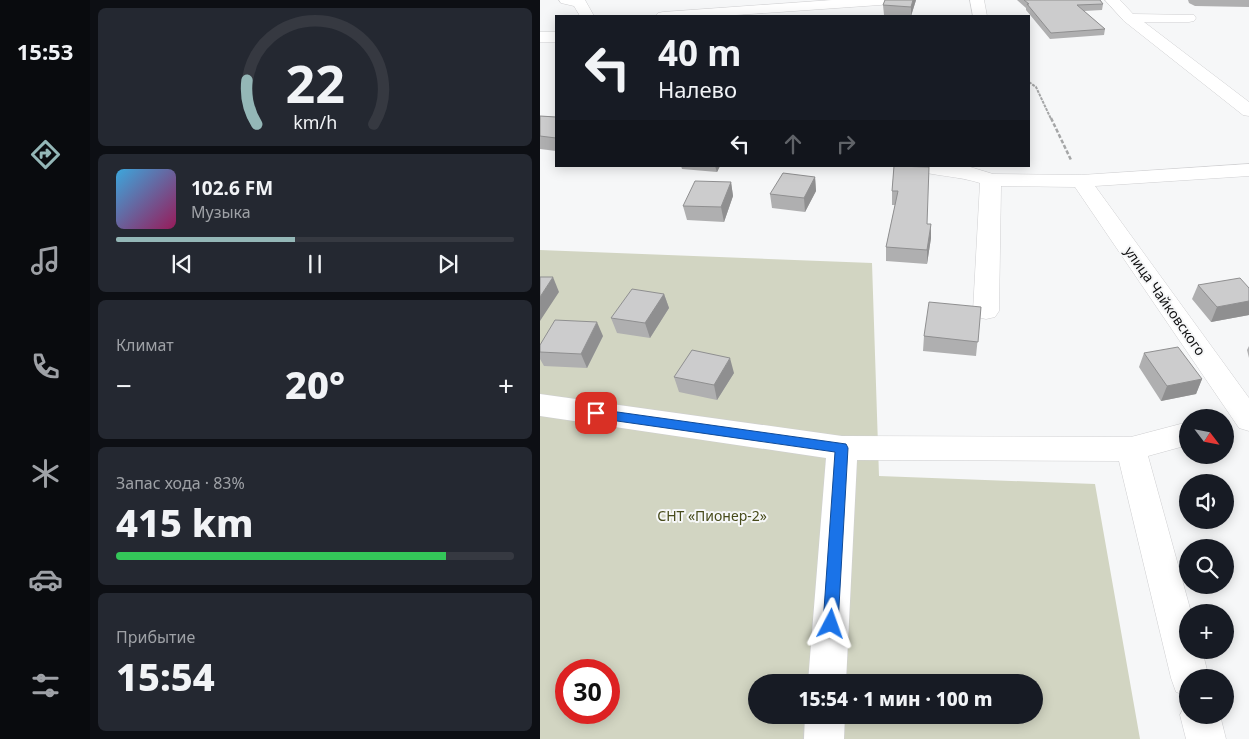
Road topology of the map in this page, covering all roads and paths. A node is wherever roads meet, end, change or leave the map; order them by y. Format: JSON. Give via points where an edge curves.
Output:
{"nodes":[{"id":1,"x":566,"y":0,"type":"edge"},
{"id":2,"x":894,"y":0,"type":"edge"},
{"id":3,"x":977,"y":0,"type":"edge"},
{"id":4,"x":1112,"y":0,"type":"edge"},
{"id":5,"x":586,"y":15,"type":"edge"},
{"id":6,"x":677,"y":15,"type":"edge"},
{"id":7,"x":980,"y":15,"type":"edge"},
{"id":8,"x":1129,"y":18,"type":"junction"},
{"id":9,"x":1189,"y":18,"type":"dead end"},
{"id":10,"x":540,"y":37,"type":"edge"},
{"id":11,"x":555,"y":37,"type":"edge"},
{"id":12,"x":1030,"y":83,"type":"edge"},
{"id":13,"x":1249,"y":111,"type":"edge"},
{"id":14,"x":935,"y":167,"type":"edge"},
{"id":15,"x":965,"y":169,"type":"edge"},
{"id":16,"x":1249,"y":170,"type":"edge"},
{"id":17,"x":991,"y":180,"type":"junction"},
{"id":18,"x":1081,"y":181,"type":"junction"},
{"id":19,"x":986,"y":311,"type":"dead end"},
{"id":20,"x":540,"y":405,"type":"edge"},
{"id":21,"x":1237,"y":415,"type":"edge"},
{"id":22,"x":1179,"y":436,"type":"edge"},
{"id":23,"x":842,"y":448,"type":"junction"},
{"id":24,"x":1131,"y":449,"type":"junction"},
{"id":25,"x":1188,"y":669,"type":"edge"},
{"id":26,"x":828,"y":674,"type":"edge"},
{"id":27,"x":825,"y":724,"type":"edge"},
{"id":28,"x":1202,"y":724,"type":"edge"},
{"id":29,"x":824,"y":739,"type":"edge"},
{"id":30,"x":1206,"y":739,"type":"edge"}],
"edges":[{"from":1,"to":5,"type":"street","via":[[580,3]]},
{"from":2,"to":6,"type":"street"},
{"from":3,"to":7,"type":"street"},
{"from":4,"to":8,"type":"street"},
{"from":8,"to":9,"type":"street"},
{"from":8,"to":13,"type":"street"},
{"from":10,"to":11,"type":"street"},
{"from":12,"to":18,"type":"path","via":[[1036,87]]},
{"from":14,"to":15,"type":"street"},
{"from":15,"to":17,"type":"street"},
{"from":16,"to":18,"type":"street"},
{"from":17,"to":18,"type":"street"},
{"from":17,"to":19,"type":"street"},
{"from":18,"to":21,"type":"street","name":"улица Чайковского"},
{"from":20,"to":23,"type":"street"},
{"from":22,"to":24,"type":"street"},
{"from":23,"to":24,"type":"street"},
{"from":23,"to":26,"type":"street"},
{"from":24,"to":25,"type":"street"},
{"from":27,"to":29,"type":"street"},
{"from":28,"to":30,"type":"street"}]}
